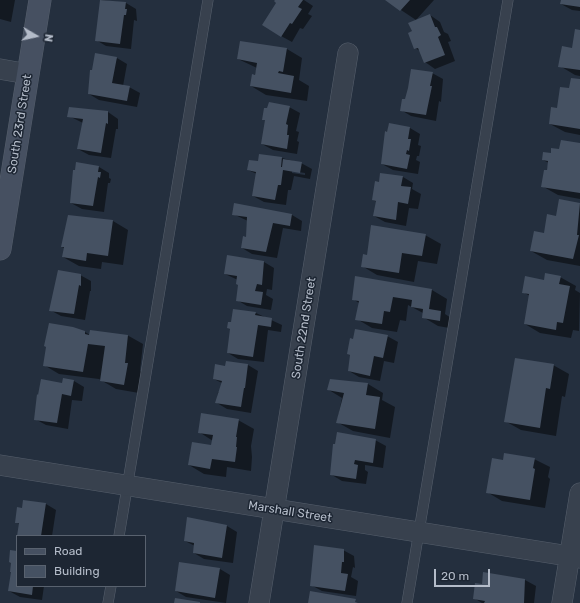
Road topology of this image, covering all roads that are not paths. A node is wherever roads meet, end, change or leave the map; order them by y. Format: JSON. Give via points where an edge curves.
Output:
{"nodes":[{"id":1,"x":40,"y":0,"type":"edge"},
{"id":2,"x":208,"y":0,"type":"edge"},
{"id":3,"x":508,"y":0,"type":"edge"},
{"id":4,"x":348,"y":53,"type":"dead end"},
{"id":5,"x":0,"y":70,"type":"edge"},
{"id":6,"x":28,"y":74,"type":"junction"},
{"id":7,"x":0,"y":249,"type":"edge"},
{"id":8,"x":0,"y":465,"type":"edge"},
{"id":9,"x":128,"y":486,"type":"junction"},
{"id":10,"x":580,"y":493,"type":"edge"},
{"id":11,"x":275,"y":509,"type":"junction"},
{"id":12,"x":419,"y":532,"type":"junction"},
{"id":13,"x":119,"y":535,"type":"edge"},
{"id":14,"x":575,"y":557,"type":"edge"},
{"id":15,"x":111,"y":587,"type":"edge"},
{"id":16,"x":108,"y":603,"type":"edge"},
{"id":17,"x":259,"y":603,"type":"edge"},
{"id":18,"x":407,"y":603,"type":"edge"},
{"id":19,"x":562,"y":603,"type":"edge"}],
"edges":[{"from":1,"to":6,"type":"street","name":"South 23rd Street"},
{"from":2,"to":9,"type":"lane"},
{"from":3,"to":12,"type":"lane"},
{"from":4,"to":11,"type":"street","name":"South 22nd Street"},
{"from":5,"to":6,"type":"street"},
{"from":6,"to":7,"type":"street","name":"South 23rd Street"},
{"from":8,"to":9,"type":"street","name":"Marshall Street"},
{"from":9,"to":11,"type":"street","name":"Marshall Street"},
{"from":9,"to":13,"type":"lane"},
{"from":10,"to":14,"type":"street"},
{"from":11,"to":12,"type":"street","name":"Marshall Street"},
{"from":11,"to":17,"type":"street","name":"South 22nd Street"},
{"from":12,"to":14,"type":"street","name":"Marshall Street"},
{"from":12,"to":18,"type":"lane"},
{"from":14,"to":19,"type":"street"},
{"from":15,"to":16,"type":"lane"}]}
